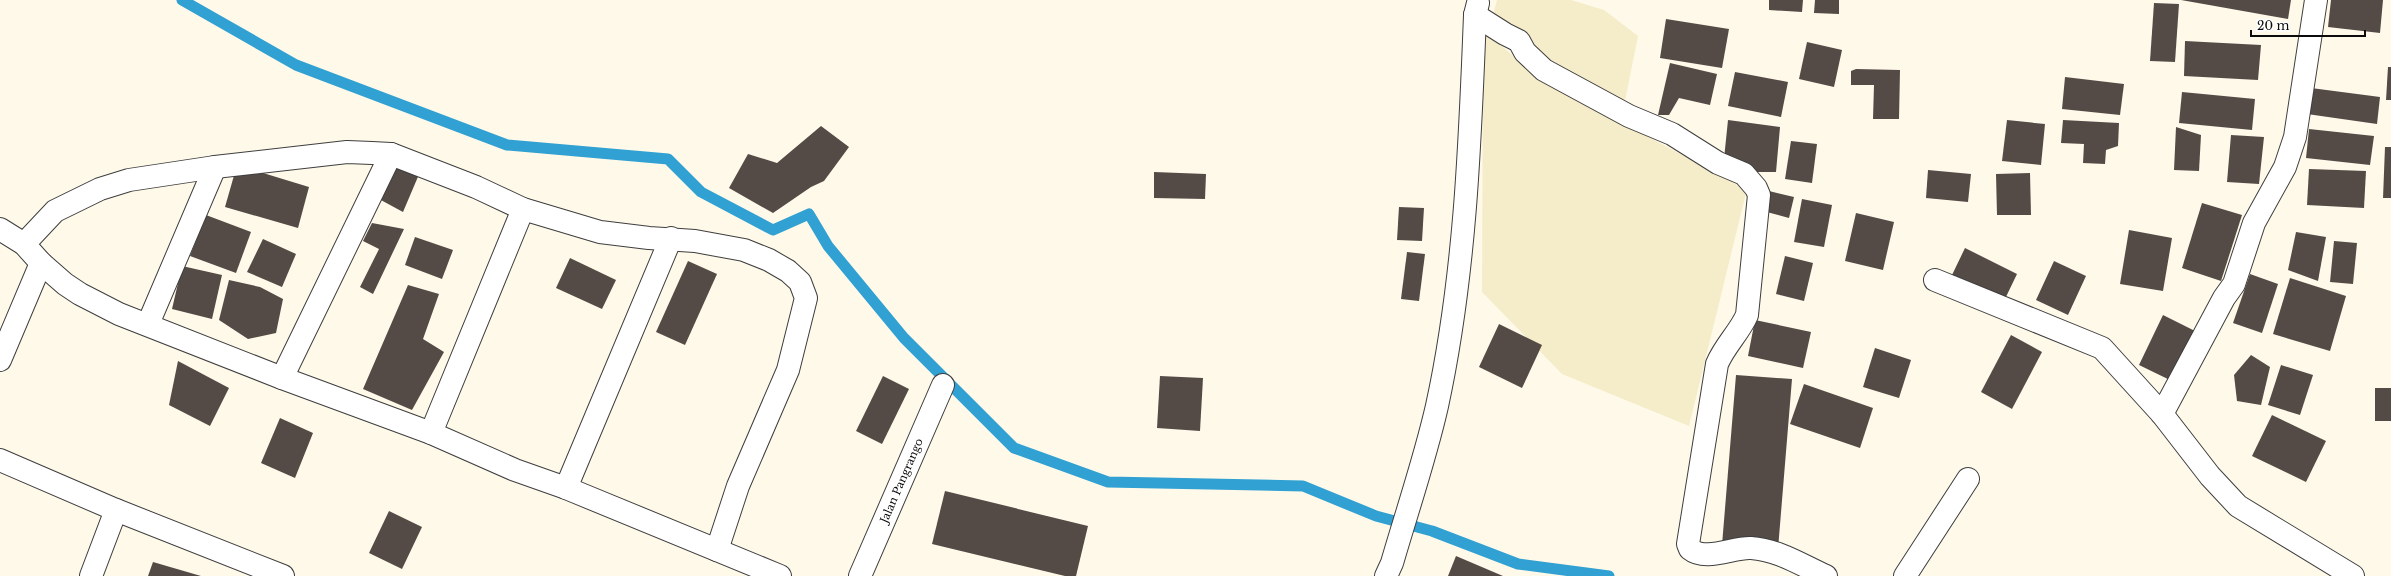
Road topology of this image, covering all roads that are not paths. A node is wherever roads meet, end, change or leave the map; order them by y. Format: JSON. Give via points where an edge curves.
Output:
{"nodes":[{"id":1,"x":2316,"y":0,"type":"edge"},
{"id":2,"x":1477,"y":7,"type":"edge"},
{"id":3,"x":391,"y":154,"type":"junction"},
{"id":4,"x":215,"y":167,"type":"junction"},
{"id":5,"x":523,"y":209,"type":"junction"},
{"id":6,"x":0,"y":230,"type":"edge"},
{"id":7,"x":671,"y":238,"type":"junction"},
{"id":8,"x":24,"y":244,"type":"junction"},
{"id":9,"x":41,"y":263,"type":"junction"},
{"id":10,"x":1935,"y":280,"type":"dead end"},
{"id":11,"x":148,"y":324,"type":"junction"},
{"id":12,"x":0,"y":360,"type":"edge"},
{"id":13,"x":282,"y":378,"type":"junction"},
{"id":14,"x":943,"y":385,"type":"dead end"},
{"id":15,"x":2162,"y":414,"type":"junction"},
{"id":16,"x":430,"y":433,"type":"junction"},
{"id":17,"x":0,"y":460,"type":"edge"},
{"id":18,"x":1968,"y":479,"type":"dead end"},
{"id":19,"x":566,"y":488,"type":"junction"},
{"id":20,"x":116,"y":510,"type":"junction"},
{"id":21,"x":717,"y":550,"type":"junction"},
{"id":22,"x":91,"y":576,"type":"edge"},
{"id":23,"x":283,"y":576,"type":"edge"},
{"id":24,"x":780,"y":576,"type":"edge"},
{"id":25,"x":860,"y":576,"type":"edge"},
{"id":26,"x":1386,"y":576,"type":"edge"},
{"id":27,"x":1826,"y":576,"type":"edge"},
{"id":28,"x":1905,"y":576,"type":"edge"},
{"id":29,"x":2354,"y":576,"type":"edge"}],
"edges":[{"from":1,"to":15,"type":"street","via":[[2295,137],[2285,167],[2254,223],[2234,284]]},
{"from":2,"to":26,"type":"street","via":[[1460,269],[1436,406]]},
{"from":2,"to":27,"type":"street","via":[[1505,34],[1519,41],[1525,52],[1544,70],[1630,116],[1672,134],[1718,163],[1744,174],[1756,188],[1759,195],[1747,315],[1741,328],[1723,350],[1717,364],[1688,544],[1690,549],[1698,553],[1750,548],[1772,551]]},
{"from":3,"to":4,"type":"street","via":[[346,152]]},
{"from":3,"to":5,"type":"street","via":[[476,187]]},
{"from":3,"to":13,"type":"street"},
{"from":4,"to":8,"type":"street","via":[[167,173],[100,189],[55,211]]},
{"from":4,"to":11,"type":"street"},
{"from":5,"to":7,"type":"street","via":[[600,232]]},
{"from":5,"to":16,"type":"street"},
{"from":6,"to":8,"type":"street"},
{"from":7,"to":19,"type":"street"},
{"from":7,"to":21,"type":"street","via":[[744,250],[769,260],[788,270],[800,282],[806,298],[788,370],[738,486]]},
{"from":8,"to":9,"type":"street"},
{"from":9,"to":11,"type":"street","via":[[80,294],[119,314]]},
{"from":9,"to":12,"type":"street"},
{"from":10,"to":15,"type":"street","via":[[2102,348]]},
{"from":11,"to":13,"type":"street"},
{"from":13,"to":16,"type":"street"},
{"from":14,"to":25,"type":"street","name":"Jalan Pangrango"},
{"from":15,"to":29,"type":"street","via":[[2210,476],[2238,506]]},
{"from":16,"to":19,"type":"street","via":[[515,470]]},
{"from":17,"to":20,"type":"street"},
{"from":18,"to":28,"type":"street"},
{"from":19,"to":21,"type":"street"},
{"from":20,"to":22,"type":"street"},
{"from":20,"to":23,"type":"street"},
{"from":21,"to":24,"type":"street"}]}
